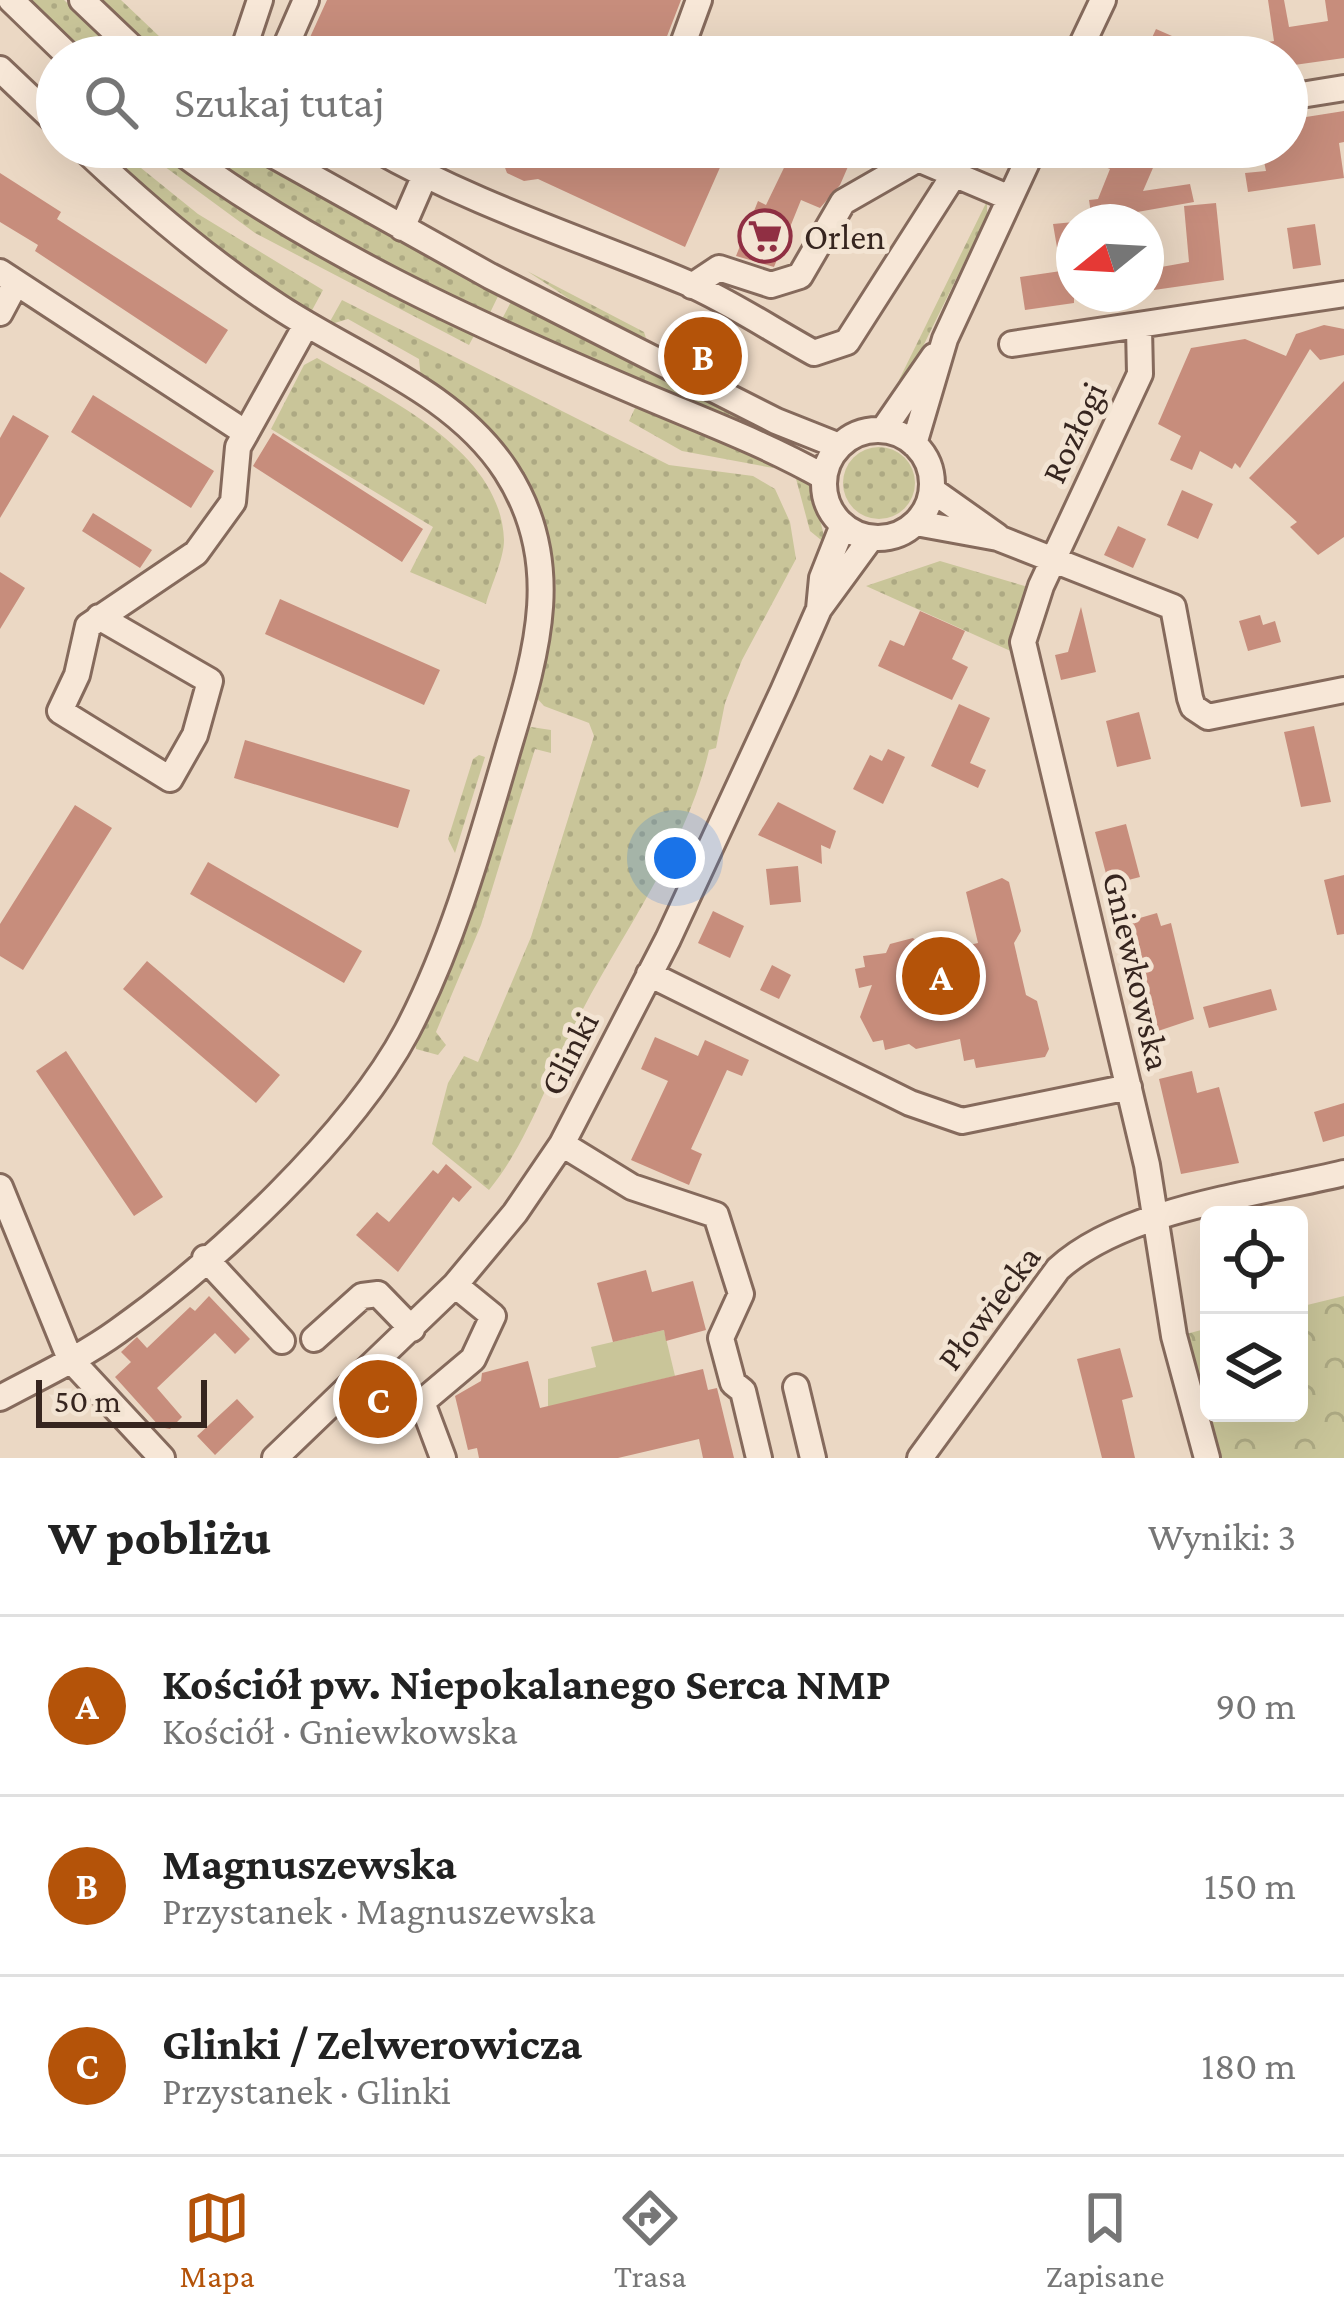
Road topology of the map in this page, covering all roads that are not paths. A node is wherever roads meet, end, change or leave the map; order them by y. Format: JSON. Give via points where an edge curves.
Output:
{"nodes":[{"id":1,"x":11,"y":0,"type":"edge"},
{"id":2,"x":82,"y":0,"type":"edge"},
{"id":3,"x":260,"y":0,"type":"edge"},
{"id":4,"x":306,"y":0,"type":"edge"},
{"id":5,"x":699,"y":0,"type":"edge"},
{"id":6,"x":1103,"y":0,"type":"edge"},
{"id":7,"x":48,"y":36,"type":"edge"},
{"id":8,"x":120,"y":36,"type":"edge"},
{"id":9,"x":248,"y":36,"type":"edge"},
{"id":10,"x":290,"y":36,"type":"edge"},
{"id":11,"x":686,"y":36,"type":"edge"},
{"id":12,"x":1086,"y":36,"type":"edge"},
{"id":13,"x":0,"y":69,"type":"edge"},
{"id":14,"x":1344,"y":88,"type":"edge"},
{"id":15,"x":1308,"y":94,"type":"edge"},
{"id":16,"x":36,"y":103,"type":"edge"},
{"id":17,"x":105,"y":168,"type":"edge"},
{"id":18,"x":205,"y":168,"type":"edge"},
{"id":19,"x":296,"y":168,"type":"edge"},
{"id":20,"x":412,"y":168,"type":"edge"},
{"id":21,"x":897,"y":168,"type":"edge"},
{"id":22,"x":944,"y":168,"type":"edge"},
{"id":23,"x":1024,"y":168,"type":"edge"},
{"id":24,"x":955,"y":172,"type":"junction"},
{"id":25,"x":425,"y":175,"type":"junction"},
{"id":26,"x":1010,"y":198,"type":"junction"},
{"id":27,"x":402,"y":228,"type":"junction"},
{"id":28,"x":8,"y":278,"type":"edge"},
{"id":29,"x":692,"y":286,"type":"junction"},
{"id":30,"x":1344,"y":294,"type":"edge"},
{"id":31,"x":0,"y":313,"type":"edge"},
{"id":32,"x":306,"y":325,"type":"junction"},
{"id":33,"x":1139,"y":328,"type":"junction"},
{"id":34,"x":945,"y":339,"type":"junction"},
{"id":35,"x":1012,"y":344,"type":"dead end"},
{"id":36,"x":883,"y":430,"type":"junction"},
{"id":37,"x":246,"y":434,"type":"junction"},
{"id":38,"x":914,"y":444,"type":"junction"},
{"id":39,"x":839,"y":446,"type":"junction"},
{"id":40,"x":824,"y":477,"type":"junction"},
{"id":41,"x":932,"y":490,"type":"junction"},
{"id":42,"x":916,"y":523,"type":"junction"},
{"id":43,"x":843,"y":525,"type":"junction"},
{"id":44,"x":871,"y":538,"type":"junction"},
{"id":45,"x":998,"y":538,"type":"junction"},
{"id":46,"x":1052,"y":562,"type":"junction"},
{"id":47,"x":819,"y":609,"type":"junction"},
{"id":48,"x":99,"y":617,"type":"junction"},
{"id":49,"x":1344,"y":690,"type":"edge"},
{"id":50,"x":650,"y":974,"type":"junction"},
{"id":51,"x":1129,"y":1087,"type":"junction"},
{"id":52,"x":562,"y":1144,"type":"junction"},
{"id":53,"x":1344,"y":1173,"type":"edge"},
{"id":54,"x":0,"y":1187,"type":"edge"},
{"id":55,"x":1152,"y":1220,"type":"junction"},
{"id":56,"x":206,"y":1258,"type":"junction"},
{"id":57,"x":455,"y":1285,"type":"junction"},
{"id":58,"x":412,"y":1329,"type":"junction"},
{"id":59,"x":314,"y":1339,"type":"dead end"},
{"id":60,"x":282,"y":1341,"type":"dead end"},
{"id":61,"x":70,"y":1359,"type":"junction"},
{"id":62,"x":796,"y":1387,"type":"dead end"},
{"id":63,"x":0,"y":1398,"type":"edge"},
{"id":64,"x":162,"y":1458,"type":"edge"},
{"id":65,"x":275,"y":1458,"type":"edge"},
{"id":66,"x":443,"y":1458,"type":"edge"},
{"id":67,"x":759,"y":1458,"type":"edge"},
{"id":68,"x":813,"y":1458,"type":"edge"},
{"id":69,"x":920,"y":1458,"type":"edge"},
{"id":70,"x":1207,"y":1458,"type":"edge"}],
"edges":[{"from":1,"to":7,"type":"street"},
{"from":2,"to":8,"type":"street"},
{"from":3,"to":9,"type":"street"},
{"from":4,"to":10,"type":"street"},
{"from":5,"to":11,"type":"street"},
{"from":6,"to":12,"type":"street"},
{"from":13,"to":16,"type":"street"},
{"from":14,"to":15,"type":"street"},
{"from":17,"to":32,"type":"street","via":[[159,218]]},
{"from":18,"to":40,"type":"street","via":[[415,294],[713,420]]},
{"from":19,"to":27,"type":"street"},
{"from":20,"to":25,"type":"street"},
{"from":21,"to":29,"type":"street","via":[[842,202],[800,276],[771,285],[719,268]]},
{"from":22,"to":24,"type":"street"},
{"from":23,"to":26,"type":"street"},
{"from":24,"to":26,"type":"street"},
{"from":24,"to":29,"type":"street","via":[[847,342],[814,353]]},
{"from":25,"to":27,"type":"street"},
{"from":25,"to":29,"type":"street"},
{"from":26,"to":34,"type":"street"},
{"from":27,"to":39,"type":"street"},
{"from":28,"to":31,"type":"street"},
{"from":28,"to":37,"type":"street"},
{"from":30,"to":33,"type":"street","name":"Rozłogi"},
{"from":32,"to":37,"type":"street"},
{"from":32,"to":56,"type":"street","via":[[456,416],[487,445],[531,518],[543,611],[454,921],[406,1032],[308,1162]]},
{"from":33,"to":35,"type":"street","name":"Rozłogi"},
{"from":33,"to":46,"type":"street","name":"Rozłogi","via":[[1140,374]]},
{"from":34,"to":36,"type":"street"},
{"from":34,"to":38,"type":"street"},
{"from":36,"to":38,"type":"street"},
{"from":36,"to":39,"type":"street"},
{"from":37,"to":48,"type":"street","via":[[233,502],[196,553]]},
{"from":38,"to":41,"type":"street"},
{"from":39,"to":40,"type":"street"},
{"from":40,"to":43,"type":"street","via":[[827,503]]},
{"from":41,"to":42,"type":"street"},
{"from":41,"to":45,"type":"street"},
{"from":42,"to":44,"type":"street"},
{"from":42,"to":45,"type":"street"},
{"from":43,"to":44,"type":"street"},
{"from":43,"to":47,"type":"street","name":"Glinki"},
{"from":44,"to":47,"type":"street","name":"Glinki"},
{"from":45,"to":46,"type":"street"},
{"from":46,"to":49,"type":"street","via":[[1172,607],[1200,714],[1219,717]]},
{"from":46,"to":51,"type":"street","name":"Gniewkowska","via":[[1025,624],[1025,652]]},
{"from":47,"to":50,"type":"street","name":"Glinki"},
{"from":48,"to":48,"type":"street","via":[[88,626],[60,711],[170,779],[195,735],[210,681]]},
{"from":50,"to":51,"type":"street","via":[[962,1121]]},
{"from":50,"to":52,"type":"street","name":"Glinki"},
{"from":51,"to":55,"type":"street","name":"Gniewkowska"},
{"from":52,"to":57,"type":"street","name":"Glinki"},
{"from":52,"to":67,"type":"street","via":[[632,1187],[716,1215],[740,1294],[721,1338]]},
{"from":53,"to":55,"type":"street","name":"Płowiecka"},
{"from":54,"to":61,"type":"street"},
{"from":55,"to":69,"type":"street","name":"Płowiecka","via":[[1080,1249],[1058,1269]]},
{"from":55,"to":70,"type":"street","name":"Gniewkowska"},
{"from":56,"to":60,"type":"street"},
{"from":56,"to":61,"type":"street","via":[[116,1333]]},
{"from":57,"to":58,"type":"street","name":"Glinki"},
{"from":57,"to":66,"type":"street","via":[[494,1316],[473,1359],[422,1402]]},
{"from":58,"to":59,"type":"street","via":[[378,1294],[362,1296]]},
{"from":58,"to":65,"type":"street","name":"Glinki"},
{"from":61,"to":63,"type":"street"},
{"from":61,"to":64,"type":"street"},
{"from":62,"to":68,"type":"street"}]}
